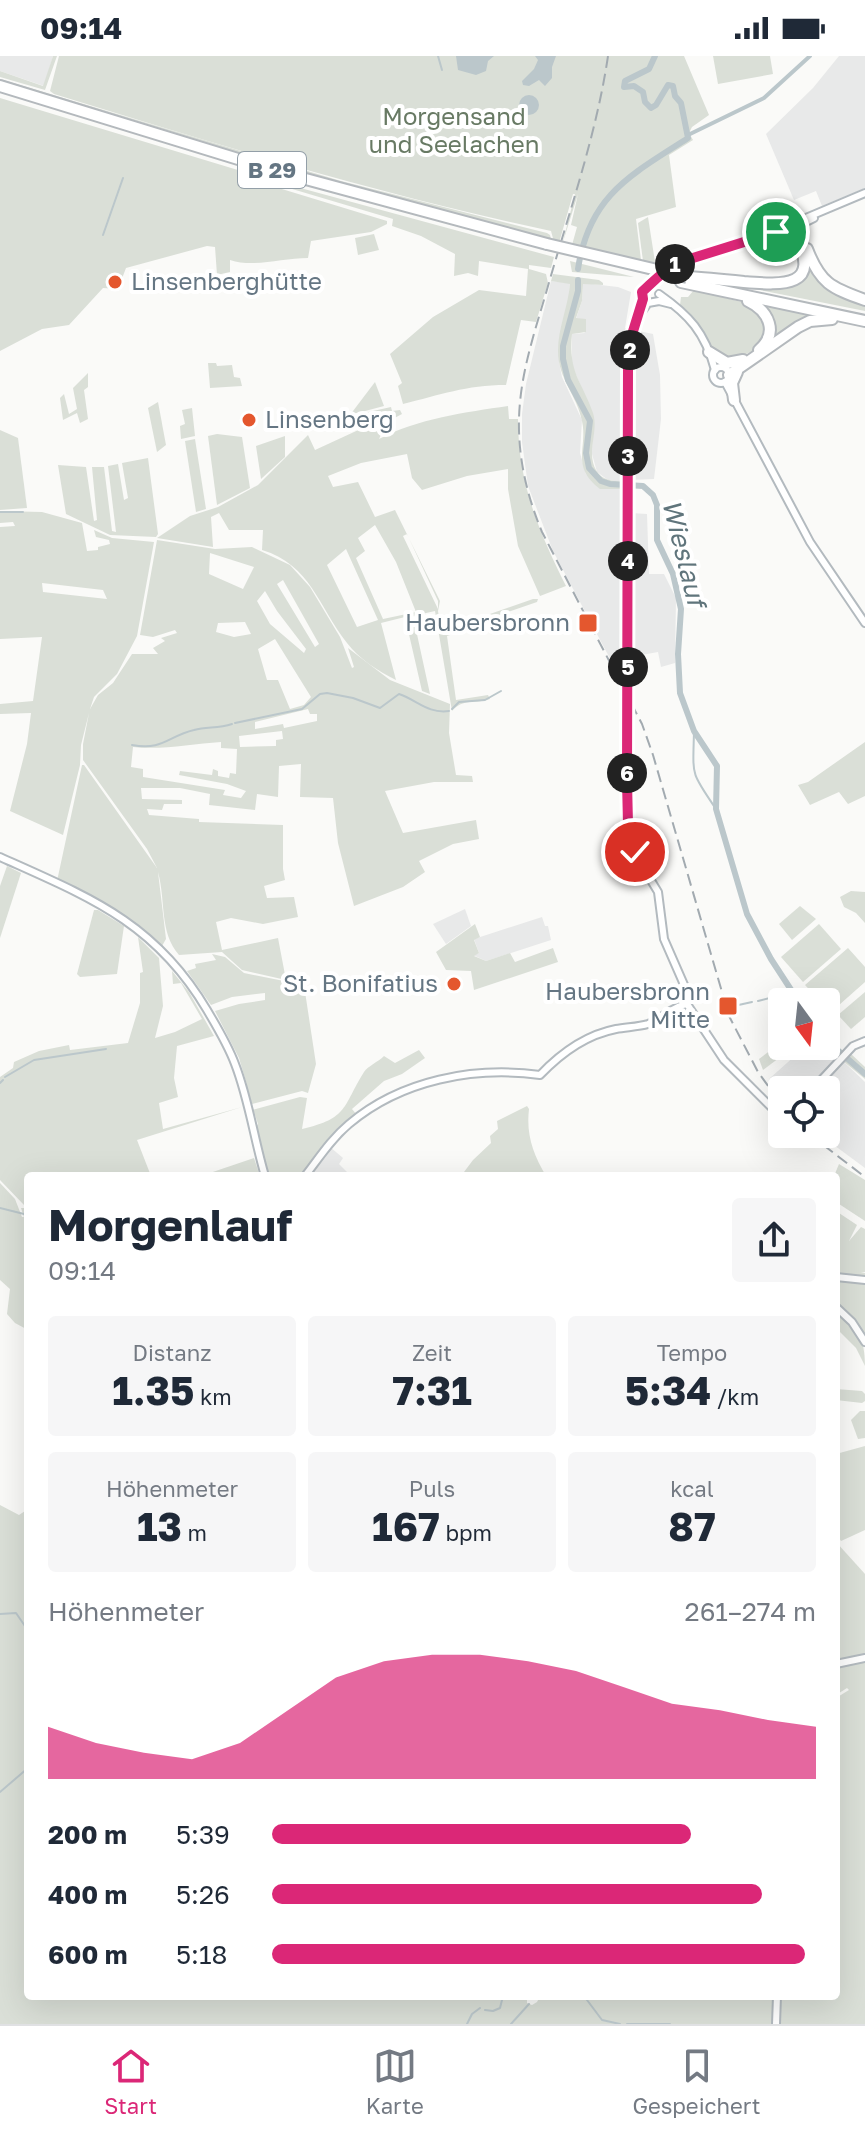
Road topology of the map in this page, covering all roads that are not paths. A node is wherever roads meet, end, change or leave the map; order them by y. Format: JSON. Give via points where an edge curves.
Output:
{"nodes":[{"id":1,"x":0,"y":86,"type":"edge"},
{"id":2,"x":0,"y":93,"type":"edge"},
{"id":3,"x":865,"y":193,"type":"edge"},
{"id":4,"x":796,"y":228,"type":"junction"},
{"id":5,"x":546,"y":247,"type":"junction"},
{"id":6,"x":721,"y":285,"type":"junction"},
{"id":7,"x":740,"y":295,"type":"junction"},
{"id":8,"x":652,"y":296,"type":"junction"},
{"id":9,"x":865,"y":300,"type":"edge"},
{"id":10,"x":863,"y":319,"type":"edge"},
{"id":11,"x":711,"y":356,"type":"junction"},
{"id":12,"x":744,"y":362,"type":"junction"},
{"id":13,"x":723,"y":373,"type":"junction"},
{"id":14,"x":734,"y":400,"type":"junction"},
{"id":15,"x":865,"y":623,"type":"edge"},
{"id":16,"x":0,"y":857,"type":"edge"},
{"id":17,"x":687,"y":1004,"type":"junction"},
{"id":18,"x":865,"y":1041,"type":"edge"},
{"id":19,"x":824,"y":1076,"type":"edge"},
{"id":20,"x":768,"y":1102,"type":"edge"},
{"id":21,"x":264,"y":1172,"type":"edge"},
{"id":22,"x":308,"y":1172,"type":"edge"},
{"id":23,"x":840,"y":1277,"type":"edge"},
{"id":24,"x":865,"y":1280,"type":"edge"},
{"id":25,"x":840,"y":1311,"type":"edge"},
{"id":26,"x":865,"y":1342,"type":"edge"},
{"id":27,"x":865,"y":1658,"type":"edge"},
{"id":28,"x":840,"y":1663,"type":"edge"},
{"id":29,"x":777,"y":2000,"type":"edge"},
{"id":30,"x":776,"y":2024,"type":"edge"}],
"edges":[{"from":1,"to":5,"type":"highway","number":"B 29"},
{"from":2,"to":5,"type":"highway","number":"B 29","via":[[289,181]]},
{"from":3,"to":4,"type":"street"},
{"from":4,"to":6,"type":"highway","via":[[805,260],[803,271],[790,283]]},
{"from":4,"to":8,"type":"street","via":[[669,268]]},
{"from":4,"to":9,"type":"highway","via":[[825,282]]},
{"from":5,"to":6,"type":"highway","number":"B 29"},
{"from":5,"to":6,"type":"highway","number":"B 29","bridge":true},
{"from":6,"to":7,"type":"highway","number":"B 29"},
{"from":6,"to":10,"type":"highway","number":"B 29"},
{"from":7,"to":10,"type":"highway","number":"B 29"},
{"from":7,"to":12,"type":"highway","via":[[761,309],[771,329],[766,344]]},
{"from":8,"to":11,"type":"street","via":[[675,304],[691,320]]},
{"from":8,"to":17,"type":"street","via":[[637,316],[628,367],[628,824],[638,859],[658,892],[664,939]]},
{"from":10,"to":12,"type":"highway","via":[[810,321]]},
{"from":11,"to":12,"type":"highway","via":[[727,363]]},
{"from":11,"to":13,"type":"street"},
{"from":12,"to":13,"type":"highway"},
{"from":12,"to":14,"type":"highway","via":[[733,378]]},
{"from":13,"to":14,"type":"street"},
{"from":14,"to":15,"type":"street","via":[[820,558]]},
{"from":16,"to":21,"type":"street","via":[[76,892],[164,950],[217,1027],[234,1062]]},
{"from":17,"to":20,"type":"street","via":[[724,1060]]},
{"from":17,"to":22,"type":"street","via":[[645,1025],[588,1038],[540,1075],[501,1071],[421,1084],[349,1124]]},
{"from":18,"to":19,"type":"street"},
{"from":23,"to":24,"type":"street"},
{"from":25,"to":26,"type":"street"},
{"from":27,"to":28,"type":"street"},
{"from":29,"to":30,"type":"street"}]}
